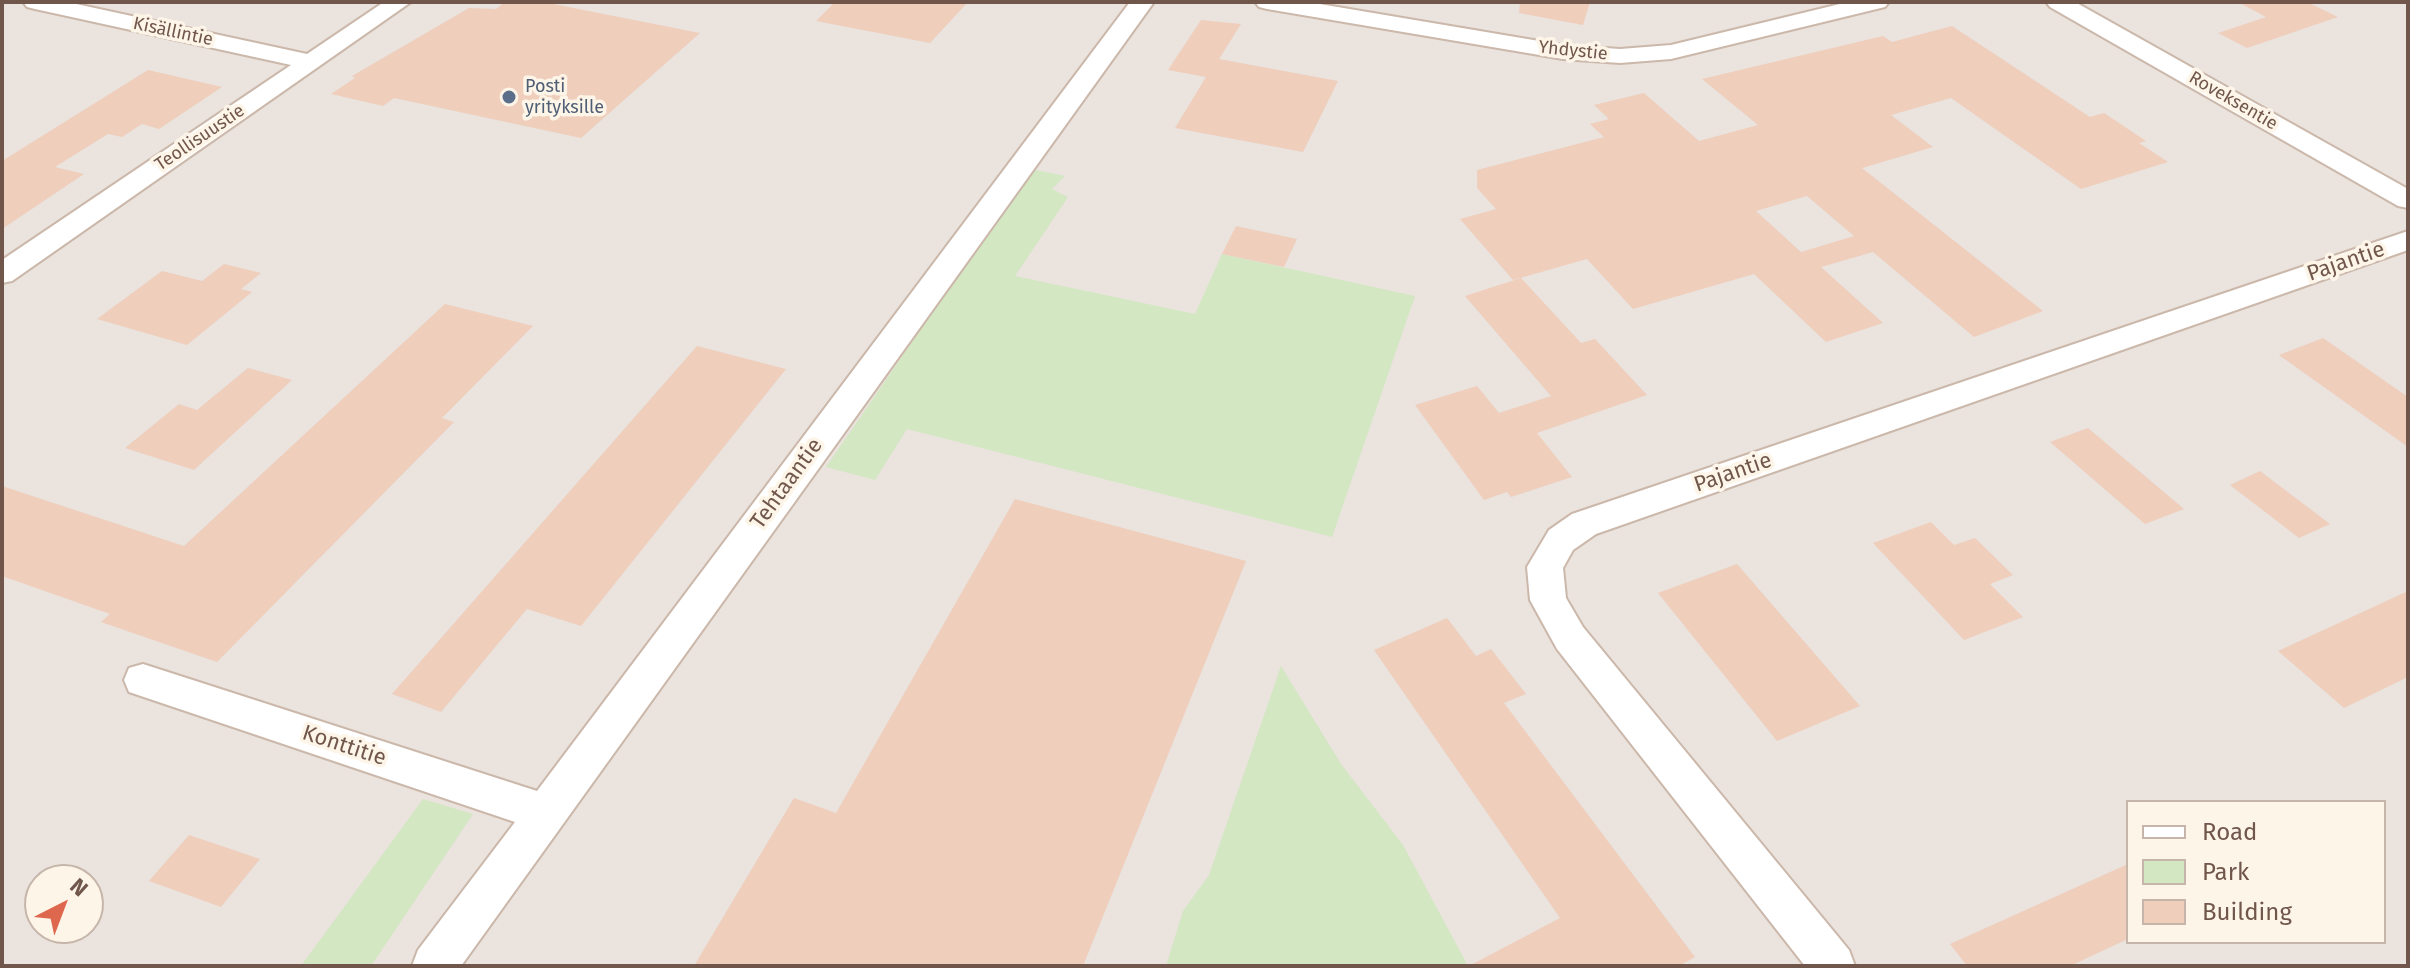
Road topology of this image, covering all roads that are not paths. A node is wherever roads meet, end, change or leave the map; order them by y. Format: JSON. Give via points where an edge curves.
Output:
{"nodes":[{"id":1,"x":35,"y":2,"type":"edge"},
{"id":2,"x":399,"y":2,"type":"edge"},
{"id":3,"x":1142,"y":2,"type":"edge"},
{"id":4,"x":1267,"y":2,"type":"edge"},
{"id":5,"x":1877,"y":2,"type":"edge"},
{"id":6,"x":2058,"y":2,"type":"edge"},
{"id":7,"x":311,"y":62,"type":"junction"},
{"id":8,"x":2408,"y":200,"type":"edge"},
{"id":9,"x":2408,"y":240,"type":"edge"},
{"id":10,"x":2,"y":274,"type":"edge"},
{"id":11,"x":143,"y":680,"type":"dead end"},
{"id":12,"x":545,"y":813,"type":"junction"},
{"id":13,"x":434,"y":966,"type":"edge"},
{"id":14,"x":1833,"y":966,"type":"edge"}],
"edges":[{"from":1,"to":7,"type":"street","name":"Kisällintie"},
{"from":2,"to":7,"type":"street","name":"Teollisuustie"},
{"from":3,"to":12,"type":"street","name":"Tehtaantie"},
{"from":4,"to":5,"type":"street","name":"Yhdystie","via":[[1490,41],[1620,56],[1671,52]]},
{"from":6,"to":8,"type":"street","name":"Roveksentie"},
{"from":7,"to":10,"type":"street","name":"Teollisuustie"},
{"from":9,"to":14,"type":"street","name":"Pajantie","via":[[1584,524],[1561,540],[1545,567],[1548,600],[1570,638]]},
{"from":11,"to":12,"type":"street","name":"Konttitie"},
{"from":12,"to":13,"type":"street","name":"Tehtaantie"}]}
